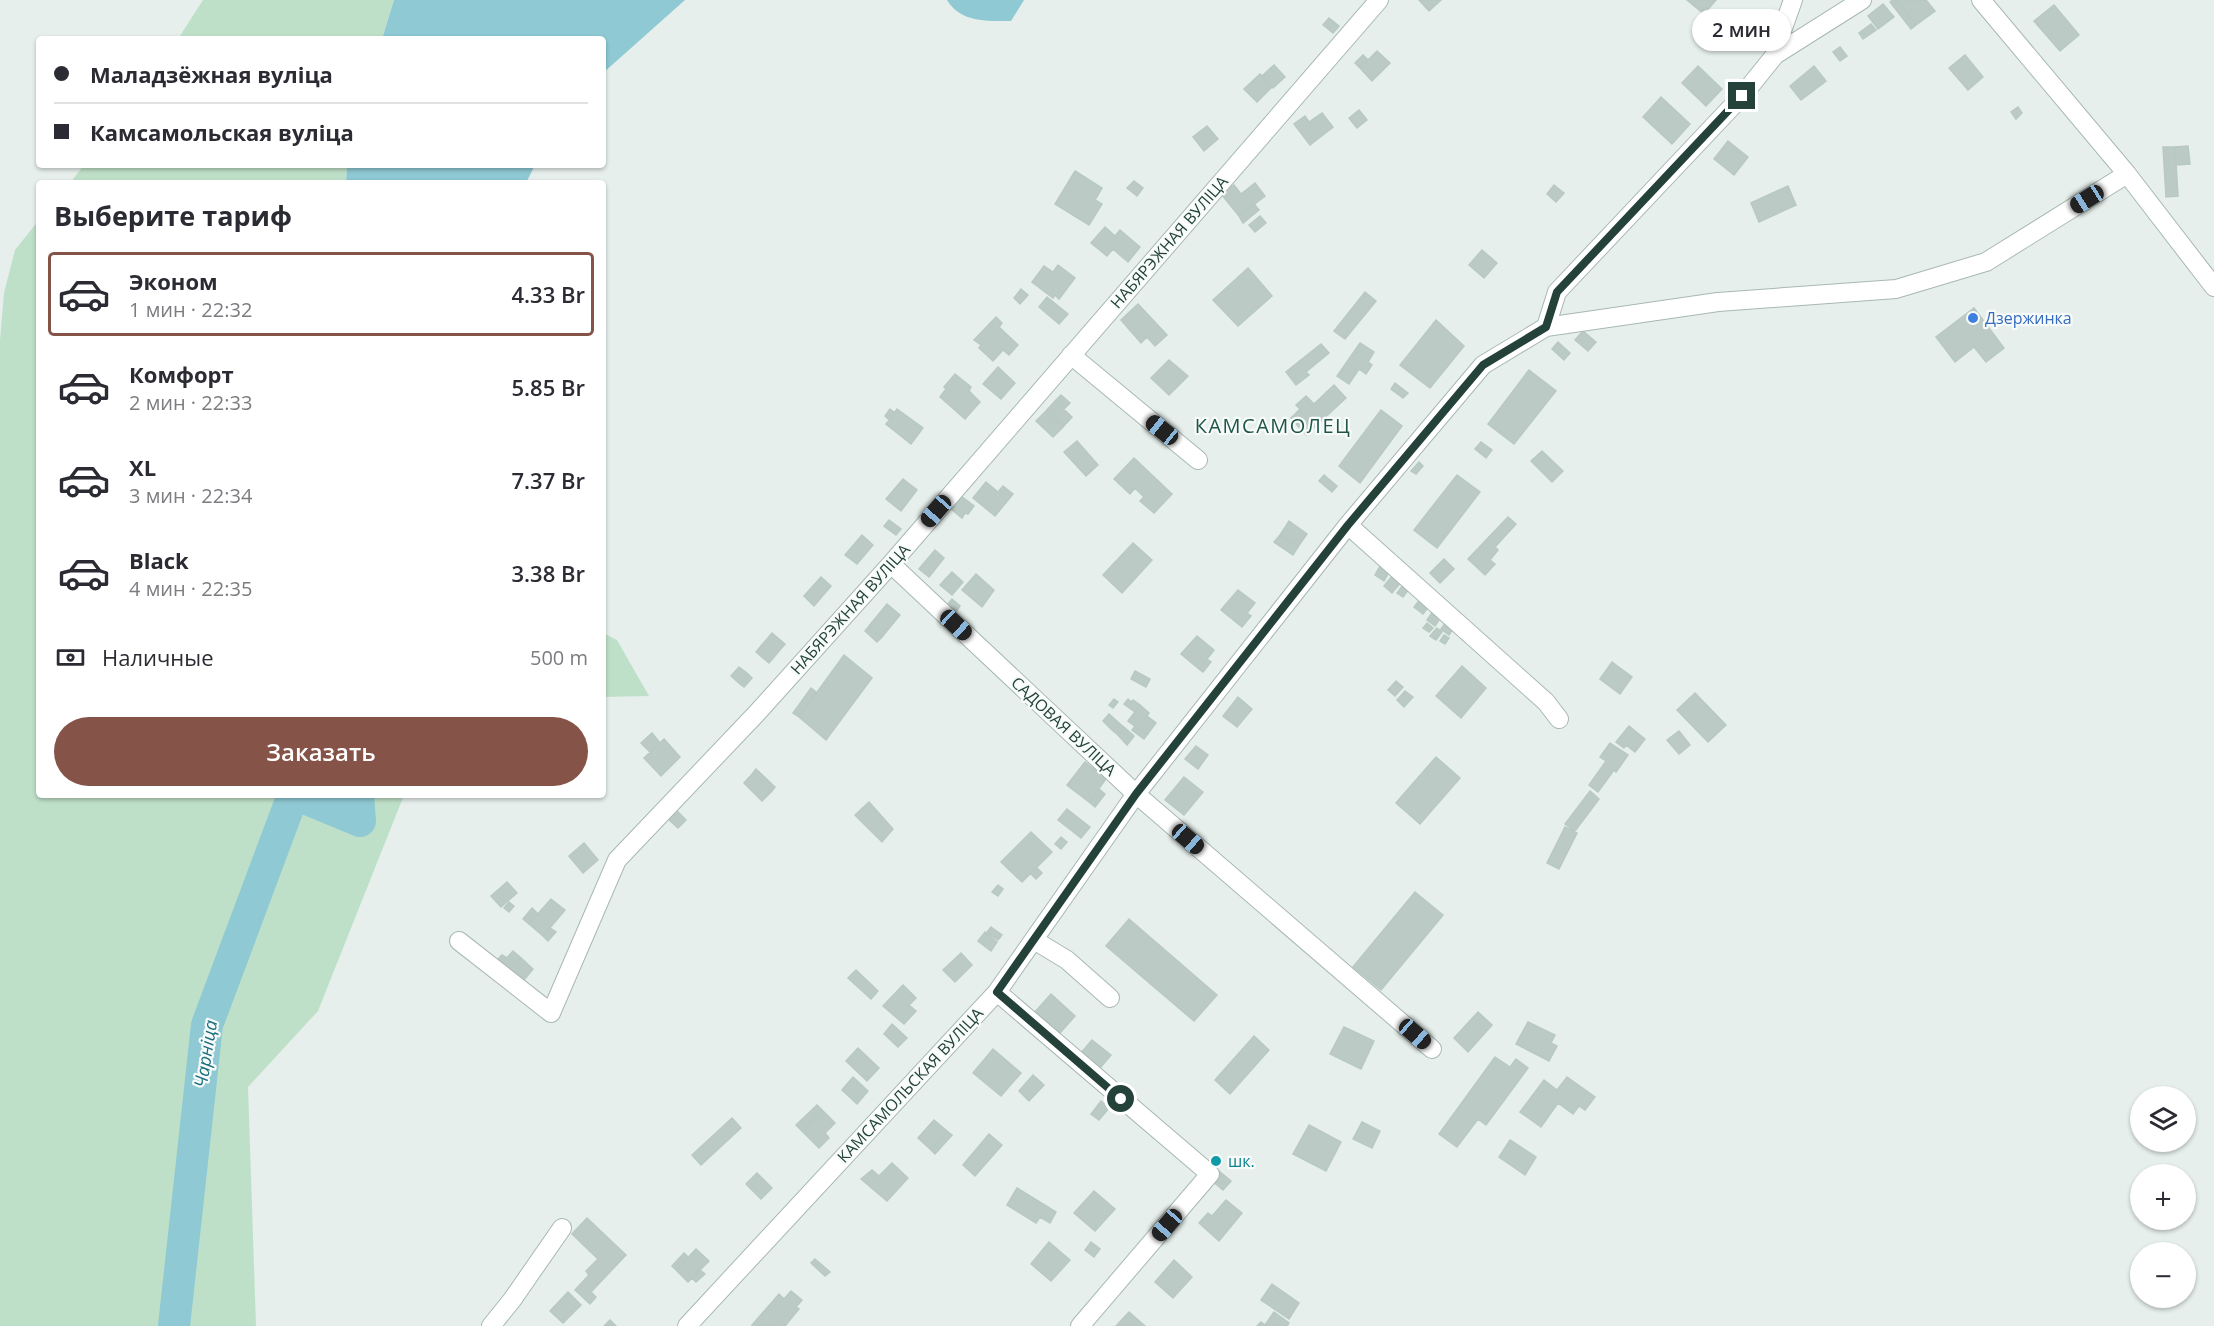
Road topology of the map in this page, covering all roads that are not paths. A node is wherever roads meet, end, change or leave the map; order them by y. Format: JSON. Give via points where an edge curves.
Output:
{"nodes":[{"id":1,"x":1379,"y":0,"type":"edge"},
{"id":2,"x":1793,"y":0,"type":"edge"},
{"id":3,"x":1862,"y":0,"type":"edge"},
{"id":4,"x":1981,"y":0,"type":"edge"},
{"id":5,"x":1775,"y":55,"type":"junction"},
{"id":6,"x":2127,"y":174,"type":"junction"},
{"id":7,"x":2214,"y":287,"type":"edge"},
{"id":8,"x":1546,"y":327,"type":"junction"},
{"id":9,"x":1071,"y":355,"type":"junction"},
{"id":10,"x":1198,"y":460,"type":"dead end"},
{"id":11,"x":1348,"y":525,"type":"junction"},
{"id":12,"x":891,"y":564,"type":"junction"},
{"id":13,"x":1559,"y":719,"type":"dead end"},
{"id":14,"x":1136,"y":794,"type":"junction"},
{"id":15,"x":1034,"y":940,"type":"junction"},
{"id":16,"x":459,"y":941,"type":"dead end"},
{"id":17,"x":997,"y":992,"type":"junction"},
{"id":18,"x":1110,"y":998,"type":"dead end"},
{"id":19,"x":1432,"y":1049,"type":"dead end"},
{"id":20,"x":562,"y":1228,"type":"dead end"},
{"id":21,"x":491,"y":1326,"type":"edge"},
{"id":22,"x":687,"y":1326,"type":"edge"},
{"id":23,"x":1080,"y":1326,"type":"edge"}],
"edges":[{"from":1,"to":9,"type":"street","name":"НАБЯРЭЖНАЯ ВУЛІЦА"},
{"from":2,"to":5,"type":"street"},
{"from":3,"to":5,"type":"street"},
{"from":4,"to":6,"type":"street"},
{"from":5,"to":8,"type":"street","via":[[1742,96],[1557,292]]},
{"from":6,"to":7,"type":"street"},
{"from":6,"to":8,"type":"street","via":[[1986,262],[1896,289],[1718,302]]},
{"from":8,"to":11,"type":"street","name":"КАМСАМОЛЬСКАЯ ВУЛІЦА","via":[[1483,365]]},
{"from":9,"to":10,"type":"street"},
{"from":9,"to":12,"type":"street","name":"НАБЯРЭЖНАЯ ВУЛІЦА"},
{"from":11,"to":13,"type":"street","via":[[1546,702]]},
{"from":11,"to":14,"type":"street","name":"КАМСАМОЛЬСКАЯ ВУЛІЦА"},
{"from":12,"to":14,"type":"street","name":"САДОВАЯ ВУЛІЦА"},
{"from":12,"to":16,"type":"street","name":"НАБЯРЭЖНАЯ ВУЛІЦА","via":[[617,860],[551,1013]]},
{"from":14,"to":15,"type":"street","name":"КАМСАМОЛЬСКАЯ ВУЛІЦА"},
{"from":14,"to":19,"type":"street","name":"САДОВАЯ ВУЛІЦА"},
{"from":15,"to":17,"type":"street","name":"КАМСАМОЛЬСКАЯ ВУЛІЦА"},
{"from":15,"to":18,"type":"street","via":[[1066,960]]},
{"from":17,"to":22,"type":"street","name":"КАМСАМОЛЬСКАЯ ВУЛІЦА"},
{"from":17,"to":23,"type":"street","via":[[1210,1174]]},
{"from":20,"to":21,"type":"street"}]}
